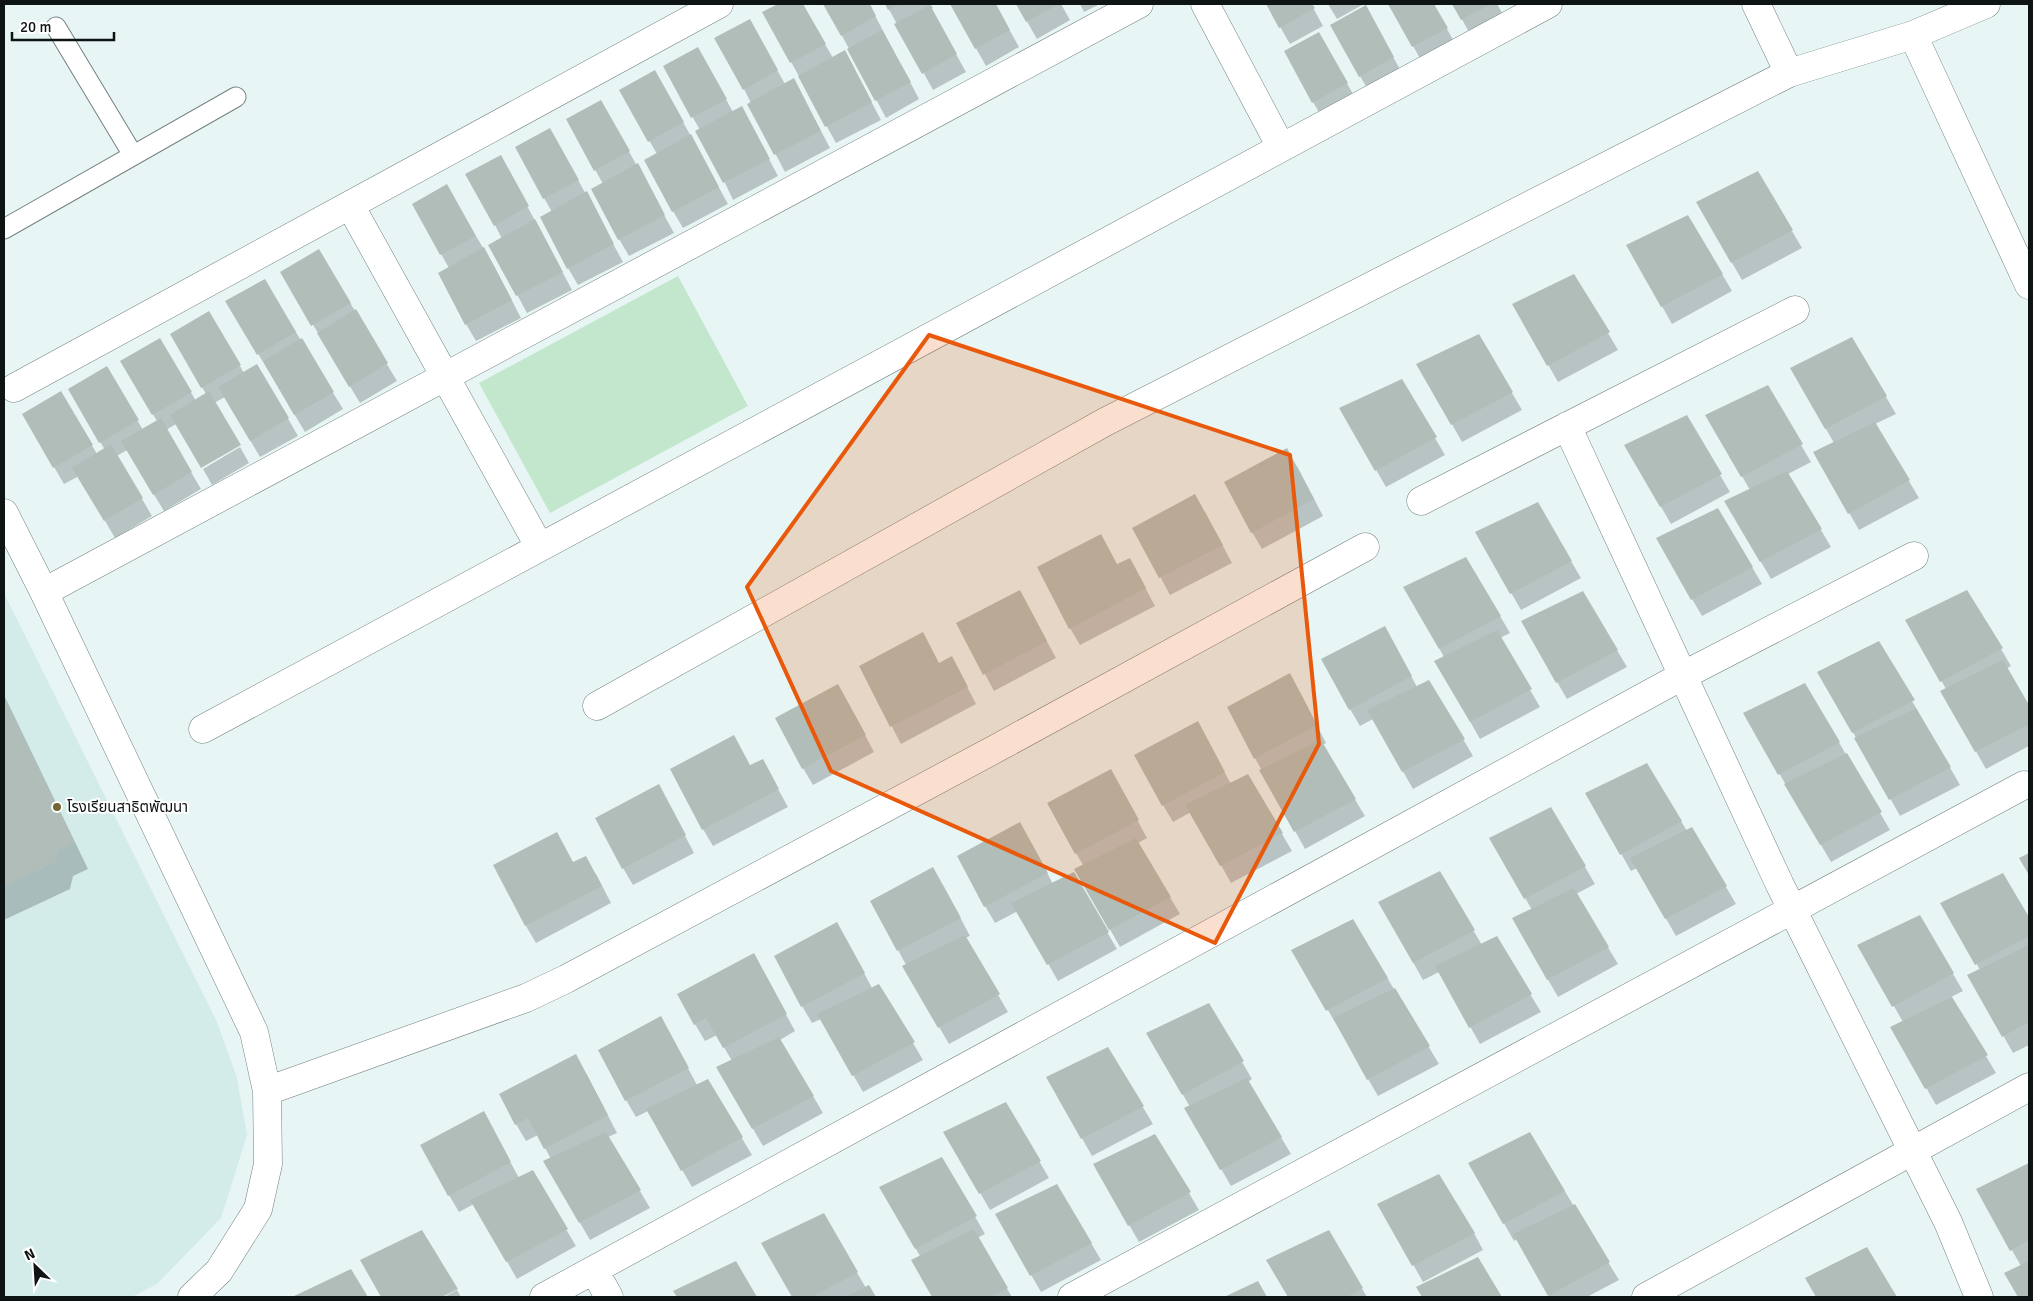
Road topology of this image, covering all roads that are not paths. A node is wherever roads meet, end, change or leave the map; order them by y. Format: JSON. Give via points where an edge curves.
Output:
{"nodes":[{"id":1,"x":720,"y":4,"type":"edge"},
{"id":2,"x":1139,"y":4,"type":"edge"},
{"id":3,"x":1205,"y":4,"type":"edge"},
{"id":4,"x":1548,"y":4,"type":"edge"},
{"id":5,"x":1756,"y":4,"type":"edge"},
{"id":6,"x":1986,"y":4,"type":"edge"},
{"id":7,"x":56,"y":27,"type":"dead end"},
{"id":8,"x":1914,"y":35,"type":"junction"},
{"id":9,"x":1789,"y":73,"type":"junction"},
{"id":10,"x":236,"y":97,"type":"dead end"},
{"id":11,"x":1281,"y":147,"type":"junction"},
{"id":12,"x":133,"y":155,"type":"junction"},
{"id":13,"x":350,"y":205,"type":"junction"},
{"id":14,"x":4,"y":229,"type":"edge"},
{"id":15,"x":2029,"y":285,"type":"edge"},
{"id":16,"x":1795,"y":310,"type":"dead end"},
{"id":17,"x":445,"y":376,"type":"junction"},
{"id":18,"x":14,"y":388,"type":"dead end"},
{"id":19,"x":1568,"y":426,"type":"junction"},
{"id":20,"x":1421,"y":501,"type":"dead end"},
{"id":21,"x":4,"y":513,"type":"edge"},
{"id":22,"x":539,"y":546,"type":"junction"},
{"id":23,"x":1365,"y":547,"type":"dead end"},
{"id":24,"x":1914,"y":556,"type":"dead end"},
{"id":25,"x":44,"y":592,"type":"junction"},
{"id":26,"x":1684,"y":675,"type":"junction"},
{"id":27,"x":597,"y":706,"type":"dead end"},
{"id":28,"x":203,"y":728,"type":"dead end"},
{"id":29,"x":2024,"y":785,"type":"dead end"},
{"id":30,"x":1792,"y":909,"type":"junction"},
{"id":31,"x":2029,"y":1087,"type":"edge"},
{"id":32,"x":267,"y":1091,"type":"junction"},
{"id":33,"x":1913,"y":1152,"type":"junction"},
{"id":34,"x":594,"y":1270,"type":"junction"},
{"id":35,"x":192,"y":1297,"type":"edge"},
{"id":36,"x":544,"y":1297,"type":"edge"},
{"id":37,"x":610,"y":1297,"type":"edge"},
{"id":38,"x":1072,"y":1297,"type":"edge"},
{"id":39,"x":1646,"y":1297,"type":"edge"},
{"id":40,"x":1979,"y":1297,"type":"edge"}],
"edges":[{"from":1,"to":13,"type":"street"},
{"from":2,"to":17,"type":"street"},
{"from":3,"to":11,"type":"street"},
{"from":4,"to":11,"type":"street"},
{"from":5,"to":9,"type":"street"},
{"from":6,"to":8,"type":"street"},
{"from":7,"to":12,"type":"lane"},
{"from":8,"to":9,"type":"street"},
{"from":8,"to":15,"type":"street"},
{"from":9,"to":27,"type":"street","via":[[1104,422]]},
{"from":10,"to":12,"type":"lane"},
{"from":11,"to":22,"type":"street"},
{"from":12,"to":14,"type":"lane"},
{"from":13,"to":17,"type":"street"},
{"from":13,"to":18,"type":"street"},
{"from":16,"to":19,"type":"street"},
{"from":17,"to":22,"type":"street"},
{"from":17,"to":25,"type":"street"},
{"from":19,"to":20,"type":"street"},
{"from":19,"to":26,"type":"street"},
{"from":21,"to":25,"type":"street"},
{"from":22,"to":28,"type":"street"},
{"from":23,"to":32,"type":"street","via":[[566,979],[526,998]]},
{"from":24,"to":26,"type":"street"},
{"from":25,"to":32,"type":"street","via":[[254,1032]]},
{"from":26,"to":30,"type":"street"},
{"from":26,"to":34,"type":"street"},
{"from":29,"to":30,"type":"street"},
{"from":30,"to":33,"type":"street"},
{"from":30,"to":38,"type":"street"},
{"from":31,"to":33,"type":"street"},
{"from":32,"to":35,"type":"street","via":[[268,1164],[258,1209],[219,1272]]},
{"from":33,"to":39,"type":"street"},
{"from":33,"to":40,"type":"street","via":[[1948,1222]]},
{"from":34,"to":36,"type":"street"},
{"from":34,"to":37,"type":"street"}]}
